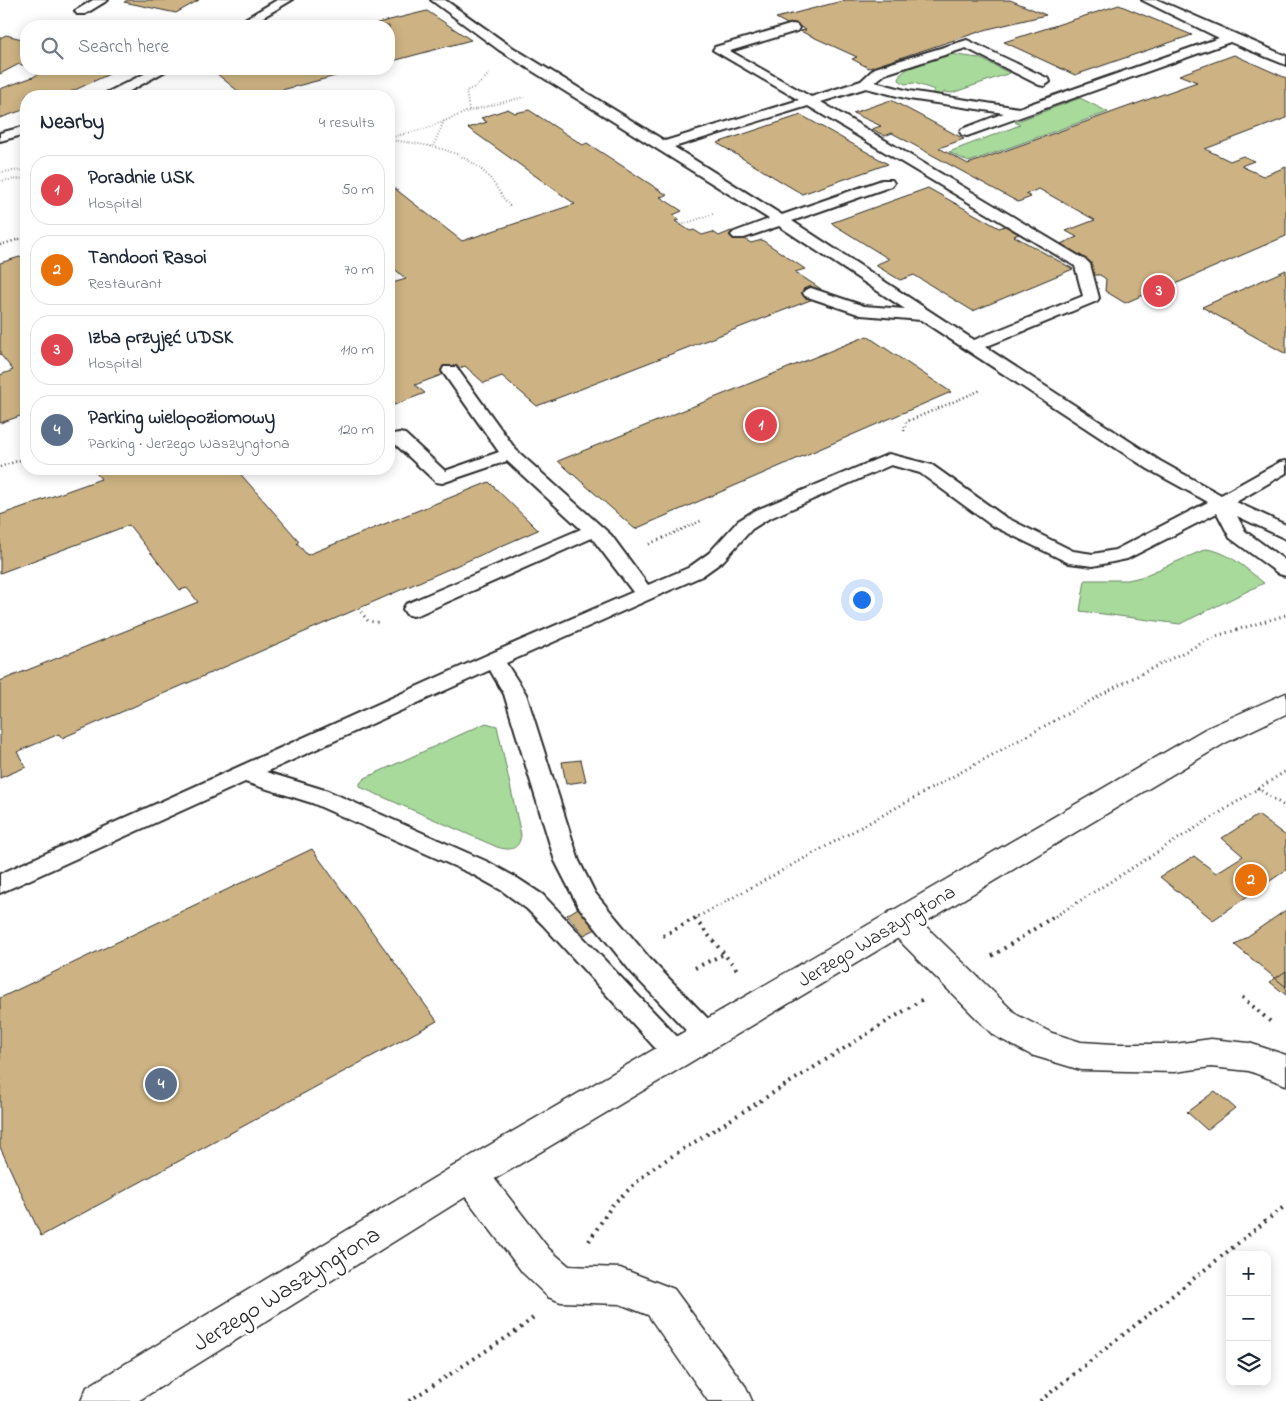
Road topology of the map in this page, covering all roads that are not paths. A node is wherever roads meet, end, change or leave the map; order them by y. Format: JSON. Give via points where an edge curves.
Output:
{"nodes":[{"id":1,"x":102,"y":0,"type":"edge"},
{"id":2,"x":286,"y":0,"type":"edge"},
{"id":3,"x":437,"y":0,"type":"edge"},
{"id":4,"x":1148,"y":0,"type":"edge"},
{"id":5,"x":81,"y":11,"type":"dead end"},
{"id":6,"x":250,"y":20,"type":"edge"},
{"id":7,"x":792,"y":28,"type":"dead end"},
{"id":8,"x":1230,"y":38,"type":"junction"},
{"id":9,"x":1286,"y":61,"type":"edge"},
{"id":10,"x":151,"y":75,"type":"edge"},
{"id":11,"x":1044,"y":82,"type":"dead end"},
{"id":12,"x":866,"y":84,"type":"junction"},
{"id":13,"x":123,"y":90,"type":"edge"},
{"id":14,"x":808,"y":100,"type":"junction"},
{"id":15,"x":1019,"y":112,"type":"junction"},
{"id":16,"x":20,"y":132,"type":"edge"},
{"id":17,"x":967,"y":132,"type":"dead end"},
{"id":18,"x":0,"y":137,"type":"edge"},
{"id":19,"x":664,"y":146,"type":"junction"},
{"id":20,"x":887,"y":183,"type":"dead end"},
{"id":21,"x":781,"y":220,"type":"junction"},
{"id":22,"x":739,"y":235,"type":"dead end"},
{"id":23,"x":811,"y":292,"type":"dead end"},
{"id":24,"x":926,"y":315,"type":"junction"},
{"id":25,"x":974,"y":346,"type":"junction"},
{"id":26,"x":450,"y":371,"type":"dead end"},
{"id":27,"x":399,"y":438,"type":"dead end"},
{"id":28,"x":510,"y":454,"type":"junction"},
{"id":29,"x":1286,"y":466,"type":"edge"},
{"id":30,"x":1221,"y":502,"type":"junction"},
{"id":31,"x":594,"y":530,"type":"junction"},
{"id":32,"x":1286,"y":533,"type":"edge"},
{"id":33,"x":1286,"y":570,"type":"edge"},
{"id":34,"x":645,"y":594,"type":"junction"},
{"id":35,"x":413,"y":609,"type":"dead end"},
{"id":36,"x":494,"y":660,"type":"junction"},
{"id":37,"x":1286,"y":703,"type":"edge"},
{"id":38,"x":245,"y":774,"type":"junction"},
{"id":39,"x":0,"y":884,"type":"edge"},
{"id":40,"x":900,"y":921,"type":"junction"},
{"id":41,"x":707,"y":1035,"type":"junction"},
{"id":42,"x":676,"y":1053,"type":"junction"},
{"id":43,"x":1286,"y":1070,"type":"edge"},
{"id":44,"x":470,"y":1175,"type":"junction"},
{"id":45,"x":101,"y":1401,"type":"edge"},
{"id":46,"x":732,"y":1401,"type":"edge"}],
"edges":[{"from":1,"to":5,"type":"lane"},
{"from":2,"to":6,"type":"lane"},
{"from":3,"to":19,"type":"lane","via":[[503,47]]},
{"from":4,"to":8,"type":"lane"},
{"from":7,"to":14,"type":"lane","via":[[719,50]]},
{"from":8,"to":9,"type":"lane"},
{"from":8,"to":15,"type":"lane"},
{"from":10,"to":13,"type":"lane"},
{"from":11,"to":12,"type":"lane","via":[[967,44],[880,70]]},
{"from":12,"to":14,"type":"lane"},
{"from":12,"to":15,"type":"lane","via":[[909,95]]},
{"from":14,"to":19,"type":"lane"},
{"from":14,"to":25,"type":"lane","via":[[1082,264],[1091,298]]},
{"from":15,"to":17,"type":"lane"},
{"from":16,"to":18,"type":"lane"},
{"from":19,"to":21,"type":"lane"},
{"from":20,"to":21,"type":"lane"},
{"from":21,"to":22,"type":"lane"},
{"from":21,"to":24,"type":"lane"},
{"from":23,"to":24,"type":"lane","via":[[861,310]]},
{"from":24,"to":25,"type":"lane"},
{"from":25,"to":30,"type":"lane","via":[[1154,465]]},
{"from":26,"to":28,"type":"lane"},
{"from":27,"to":28,"type":"lane","via":[[442,478]]},
{"from":28,"to":31,"type":"lane"},
{"from":29,"to":30,"type":"lane"},
{"from":30,"to":32,"type":"lane"},
{"from":30,"to":33,"type":"lane","via":[[1237,534]]},
{"from":30,"to":34,"type":"lane","via":[[1120,555],[1093,560],[1069,558],[998,521],[926,469],[889,459],[762,515],[745,525],[716,557],[695,572]]},
{"from":31,"to":34,"type":"lane"},
{"from":31,"to":35,"type":"lane"},
{"from":34,"to":36,"type":"lane"},
{"from":36,"to":38,"type":"lane"},
{"from":36,"to":41,"type":"lane","via":[[515,694],[567,861],[586,899],[642,966]]},
{"from":37,"to":40,"type":"street","name":"Jerzego Waszyngtona","via":[[1215,736]]},
{"from":38,"to":39,"type":"lane"},
{"from":38,"to":42,"type":"lane","via":[[320,797],[509,884],[552,918]]},
{"from":40,"to":41,"type":"street","name":"Jerzego Waszyngtona"},
{"from":40,"to":43,"type":"street","via":[[1005,1026],[1043,1045],[1081,1056],[1140,1059],[1211,1053],[1249,1057]]},
{"from":41,"to":42,"type":"street","name":"Jerzego Waszyngtona"},
{"from":42,"to":44,"type":"street","name":"Jerzego Waszyngtona"},
{"from":44,"to":45,"type":"street","name":"Jerzego Waszyngtona"},
{"from":44,"to":46,"type":"street","via":[[536,1261],[561,1284],[620,1286],[661,1302]]}]}
